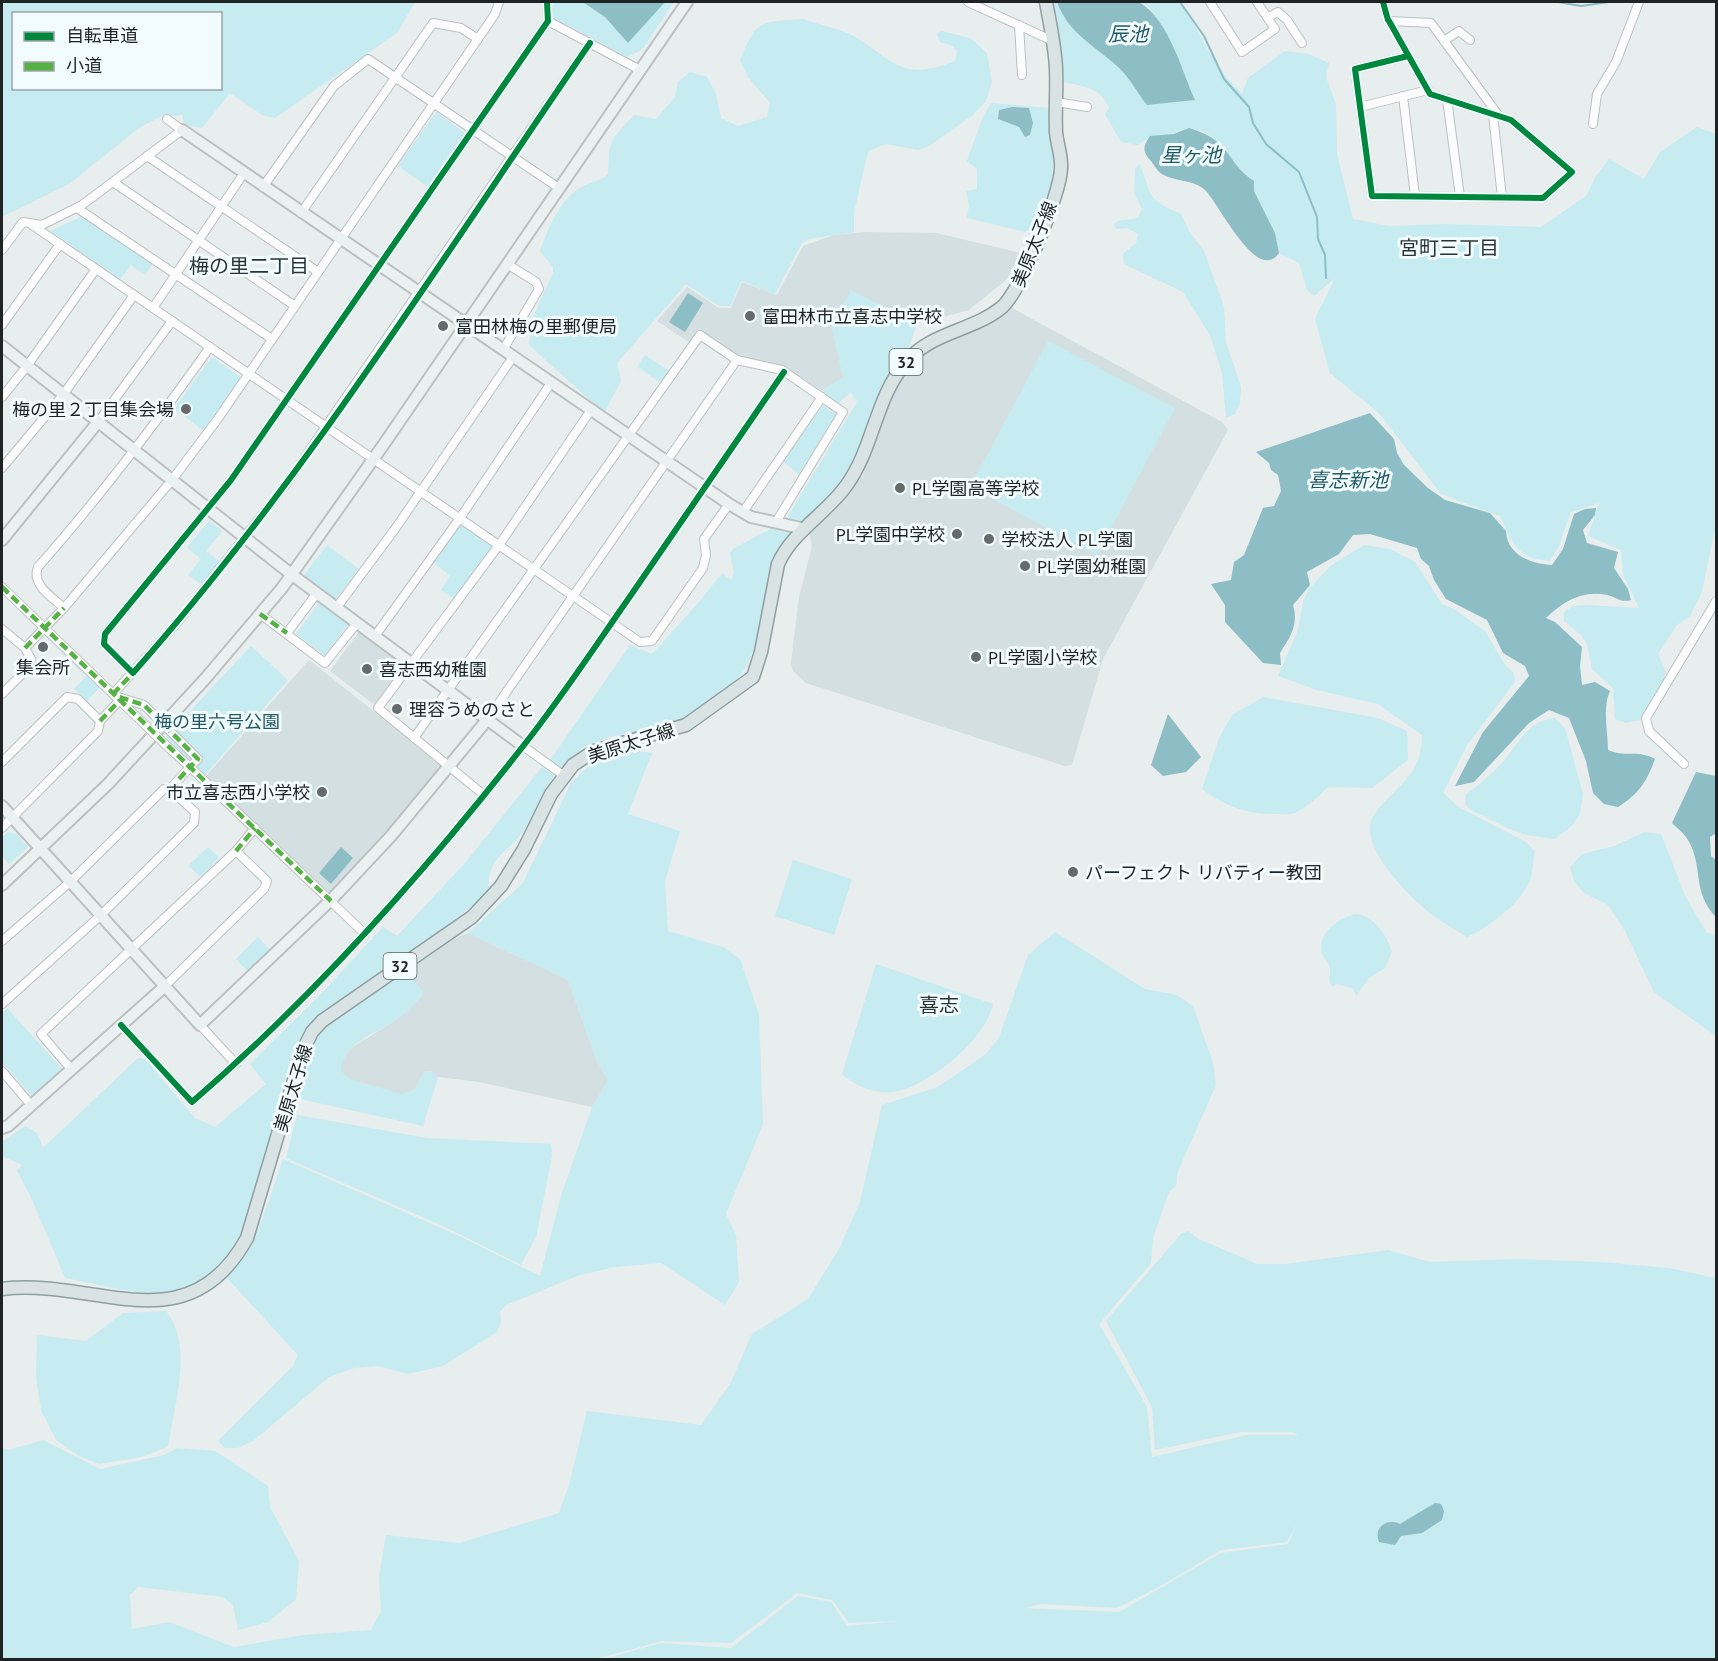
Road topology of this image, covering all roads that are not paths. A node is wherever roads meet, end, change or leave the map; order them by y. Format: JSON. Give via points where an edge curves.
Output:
{"nodes":[{"id":1,"x":499,"y":2,"type":"edge"},
{"id":2,"x":547,"y":2,"type":"edge"},
{"id":3,"x":687,"y":2,"type":"edge"},
{"id":4,"x":968,"y":2,"type":"edge"},
{"id":5,"x":1046,"y":2,"type":"edge"},
{"id":6,"x":1210,"y":2,"type":"edge"},
{"id":7,"x":1257,"y":2,"type":"edge"},
{"id":8,"x":1383,"y":2,"type":"edge"},
{"id":9,"x":1640,"y":2,"type":"edge"},
{"id":10,"x":1268,"y":18,"type":"junction"},
{"id":11,"x":548,"y":21,"type":"junction"},
{"id":12,"x":1389,"y":21,"type":"junction"},
{"id":13,"x":1020,"y":25,"type":"junction"},
{"id":14,"x":478,"y":39,"type":"junction"},
{"id":15,"x":1470,"y":40,"type":"dead end"},
{"id":16,"x":1053,"y":41,"type":"junction"},
{"id":17,"x":1444,"y":41,"type":"junction"},
{"id":18,"x":590,"y":43,"type":"junction"},
{"id":19,"x":1302,"y":44,"type":"dead end"},
{"id":20,"x":1408,"y":56,"type":"junction"},
{"id":21,"x":640,"y":70,"type":"junction"},
{"id":22,"x":1022,"y":75,"type":"dead end"},
{"id":23,"x":395,"y":78,"type":"junction"},
{"id":24,"x":1428,"y":90,"type":"junction"},
{"id":25,"x":1403,"y":96,"type":"junction"},
{"id":26,"x":1447,"y":99,"type":"junction"},
{"id":27,"x":1056,"y":102,"type":"junction"},
{"id":28,"x":434,"y":104,"type":"junction"},
{"id":29,"x":1087,"y":107,"type":"dead end"},
{"id":30,"x":1360,"y":107,"type":"junction"},
{"id":31,"x":1496,"y":115,"type":"junction"},
{"id":32,"x":167,"y":118,"type":"dead end"},
{"id":33,"x":1593,"y":124,"type":"dead end"},
{"id":34,"x":182,"y":130,"type":"junction"},
{"id":35,"x":473,"y":130,"type":"junction"},
{"id":36,"x":147,"y":156,"type":"junction"},
{"id":37,"x":512,"y":157,"type":"junction"},
{"id":38,"x":244,"y":173,"type":"junction"},
{"id":39,"x":113,"y":182,"type":"junction"},
{"id":40,"x":264,"y":187,"type":"junction"},
{"id":41,"x":559,"y":188,"type":"junction"},
{"id":42,"x":1415,"y":196,"type":"junction"},
{"id":43,"x":1460,"y":197,"type":"junction"},
{"id":44,"x":1502,"y":198,"type":"junction"},
{"id":45,"x":222,"y":206,"type":"junction"},
{"id":46,"x":76,"y":208,"type":"junction"},
{"id":47,"x":301,"y":213,"type":"junction"},
{"id":48,"x":32,"y":225,"type":"junction"},
{"id":49,"x":341,"y":239,"type":"junction"},
{"id":50,"x":198,"y":240,"type":"junction"},
{"id":51,"x":60,"y":244,"type":"junction"},
{"id":52,"x":2,"y":250,"type":"edge"},
{"id":53,"x":507,"y":264,"type":"junction"},
{"id":54,"x":379,"y":266,"type":"junction"},
{"id":55,"x":96,"y":269,"type":"junction"},
{"id":56,"x":318,"y":272,"type":"junction"},
{"id":57,"x":175,"y":274,"type":"junction"},
{"id":58,"x":419,"y":293,"type":"junction"},
{"id":59,"x":134,"y":295,"type":"junction"},
{"id":60,"x":295,"y":306,"type":"junction"},
{"id":61,"x":153,"y":308,"type":"junction"},
{"id":62,"x":172,"y":321,"type":"junction"},
{"id":63,"x":465,"y":324,"type":"junction"},
{"id":64,"x":2,"y":325,"type":"edge"},
{"id":65,"x":272,"y":339,"type":"junction"},
{"id":66,"x":2,"y":346,"type":"edge"},
{"id":67,"x":210,"y":347,"type":"junction"},
{"id":68,"x":503,"y":350,"type":"junction"},
{"id":69,"x":513,"y":357,"type":"junction"},
{"id":70,"x":737,"y":360,"type":"junction"},
{"id":71,"x":27,"y":366,"type":"junction"},
{"id":72,"x":784,"y":372,"type":"junction"},
{"id":73,"x":248,"y":373,"type":"junction"},
{"id":74,"x":551,"y":383,"type":"junction"},
{"id":75,"x":63,"y":395,"type":"junction"},
{"id":76,"x":2,"y":397,"type":"edge"},
{"id":77,"x":822,"y":398,"type":"junction"},
{"id":78,"x":287,"y":400,"type":"junction"},
{"id":79,"x":591,"y":410,"type":"junction"},
{"id":80,"x":99,"y":422,"type":"junction"},
{"id":81,"x":327,"y":427,"type":"junction"},
{"id":82,"x":629,"y":436,"type":"junction"},
{"id":83,"x":135,"y":451,"type":"junction"},
{"id":84,"x":374,"y":459,"type":"junction"},
{"id":85,"x":667,"y":462,"type":"junction"},
{"id":86,"x":2,"y":468,"type":"edge"},
{"id":87,"x":172,"y":480,"type":"junction"},
{"id":88,"x":705,"y":487,"type":"junction"},
{"id":89,"x":421,"y":492,"type":"junction"},
{"id":90,"x":729,"y":504,"type":"junction"},
{"id":91,"x":210,"y":510,"type":"junction"},
{"id":92,"x":743,"y":512,"type":"junction"},
{"id":93,"x":460,"y":518,"type":"junction"},
{"id":94,"x":776,"y":522,"type":"junction"},
{"id":95,"x":805,"y":529,"type":"junction"},
{"id":96,"x":246,"y":538,"type":"junction"},
{"id":97,"x":2,"y":540,"type":"edge"},
{"id":98,"x":499,"y":545,"type":"junction"},
{"id":99,"x":534,"y":569,"type":"junction"},
{"id":100,"x":291,"y":574,"type":"junction"},
{"id":101,"x":2,"y":587,"type":"edge"},
{"id":102,"x":318,"y":593,"type":"junction"},
{"id":103,"x":573,"y":596,"type":"junction"},
{"id":104,"x":1716,"y":602,"type":"edge"},
{"id":105,"x":337,"y":607,"type":"junction"},
{"id":106,"x":64,"y":608,"type":"junction"},
{"id":107,"x":260,"y":614,"type":"junction"},
{"id":108,"x":612,"y":622,"type":"junction"},
{"id":109,"x":357,"y":623,"type":"junction"},
{"id":110,"x":45,"y":628,"type":"junction"},
{"id":111,"x":2,"y":629,"type":"edge"},
{"id":112,"x":287,"y":633,"type":"junction"},
{"id":113,"x":375,"y":636,"type":"junction"},
{"id":114,"x":25,"y":648,"type":"junction"},
{"id":115,"x":411,"y":663,"type":"junction"},
{"id":116,"x":133,"y":673,"type":"junction"},
{"id":117,"x":448,"y":690,"type":"junction"},
{"id":118,"x":2,"y":694,"type":"edge"},
{"id":119,"x":117,"y":697,"type":"junction"},
{"id":120,"x":488,"y":720,"type":"junction"},
{"id":121,"x":100,"y":721,"type":"junction"},
{"id":122,"x":163,"y":725,"type":"junction"},
{"id":123,"x":414,"y":738,"type":"junction"},
{"id":124,"x":523,"y":746,"type":"junction"},
{"id":125,"x":2,"y":762,"type":"edge"},
{"id":126,"x":1684,"y":764,"type":"dead end"},
{"id":127,"x":190,"y":766,"type":"junction"},
{"id":128,"x":449,"y":766,"type":"junction"},
{"id":129,"x":562,"y":776,"type":"junction"},
{"id":130,"x":170,"y":789,"type":"junction"},
{"id":131,"x":484,"y":795,"type":"junction"},
{"id":132,"x":2,"y":806,"type":"edge"},
{"id":133,"x":12,"y":818,"type":"junction"},
{"id":134,"x":2,"y":828,"type":"edge"},
{"id":135,"x":255,"y":828,"type":"junction"},
{"id":136,"x":41,"y":849,"type":"junction"},
{"id":137,"x":236,"y":851,"type":"junction"},
{"id":138,"x":70,"y":882,"type":"junction"},
{"id":139,"x":2,"y":885,"type":"edge"},
{"id":140,"x":330,"y":901,"type":"junction"},
{"id":141,"x":100,"y":916,"type":"junction"},
{"id":142,"x":365,"y":934,"type":"junction"},
{"id":143,"x":2,"y":941,"type":"edge"},
{"id":144,"x":132,"y":951,"type":"junction"},
{"id":145,"x":164,"y":987,"type":"junction"},
{"id":146,"x":2,"y":1004,"type":"edge"},
{"id":147,"x":121,"y":1025,"type":"junction"},
{"id":148,"x":200,"y":1025,"type":"junction"},
{"id":149,"x":236,"y":1065,"type":"junction"},
{"id":150,"x":71,"y":1069,"type":"junction"},
{"id":151,"x":2,"y":1071,"type":"edge"},
{"id":152,"x":31,"y":1105,"type":"junction"},
{"id":153,"x":2,"y":1128,"type":"edge"},
{"id":154,"x":2,"y":1289,"type":"edge"}],
"edges":[{"from":1,"to":14,"type":"street"},
{"from":2,"to":11,"type":"street"},
{"from":3,"to":21,"type":"street"},
{"from":4,"to":13,"type":"street"},
{"from":5,"to":16,"type":"main road","name":"美原太子線","number":"32"},
{"from":6,"to":10,"type":"street","via":[[1242,52],[1275,29]]},
{"from":7,"to":10,"type":"street"},
{"from":8,"to":12,"type":"street"},
{"from":9,"to":33,"type":"street","via":[[1616,62],[1597,94]]},
{"from":10,"to":19,"type":"street","via":[[1278,12]]},
{"from":11,"to":18,"type":"street"},
{"from":11,"to":35,"type":"street"},
{"from":12,"to":17,"type":"street","via":[[1431,23]]},
{"from":12,"to":20,"type":"street"},
{"from":13,"to":16,"type":"street"},
{"from":13,"to":22,"type":"street"},
{"from":14,"to":23,"type":"street","via":[[461,28],[433,23]]},
{"from":14,"to":28,"type":"street"},
{"from":15,"to":17,"type":"street","via":[[1459,31]]},
{"from":16,"to":27,"type":"main road","name":"美原太子線","number":"32"},
{"from":17,"to":31,"type":"street"},
{"from":18,"to":21,"type":"street"},
{"from":18,"to":37,"type":"street"},
{"from":20,"to":24,"type":"street"},
{"from":20,"to":30,"type":"street","via":[[1355,69]]},
{"from":21,"to":41,"type":"street"},
{"from":23,"to":28,"type":"street"},
{"from":23,"to":40,"type":"street","via":[[368,59],[334,86]]},
{"from":23,"to":47,"type":"street"},
{"from":24,"to":25,"type":"street"},
{"from":24,"to":26,"type":"street"},
{"from":25,"to":30,"type":"street"},
{"from":25,"to":42,"type":"street"},
{"from":26,"to":31,"type":"street"},
{"from":26,"to":43,"type":"street"},
{"from":27,"to":29,"type":"street"},
{"from":27,"to":95,"type":"main road","name":"美原太子線","number":"32","via":[[1062,167],[1013,296],[988,316],[929,342],[908,360],[886,392],[854,473]]},
{"from":28,"to":35,"type":"street"},
{"from":28,"to":49,"type":"street"},
{"from":30,"to":42,"type":"street","via":[[1372,196]]},
{"from":31,"to":44,"type":"street"},
{"from":31,"to":44,"type":"street","via":[[1516,124],[1572,172],[1543,198]]},
{"from":32,"to":34,"type":"street"},
{"from":34,"to":36,"type":"street"},
{"from":34,"to":38,"type":"street"},
{"from":35,"to":37,"type":"street"},
{"from":35,"to":54,"type":"street"},
{"from":36,"to":39,"type":"street"},
{"from":36,"to":45,"type":"street"},
{"from":37,"to":41,"type":"street"},
{"from":37,"to":58,"type":"street"},
{"from":38,"to":40,"type":"street"},
{"from":38,"to":45,"type":"street"},
{"from":39,"to":46,"type":"street"},
{"from":39,"to":50,"type":"street"},
{"from":40,"to":47,"type":"street"},
{"from":41,"to":53,"type":"street"},
{"from":42,"to":43,"type":"street"},
{"from":43,"to":44,"type":"street"},
{"from":45,"to":50,"type":"street"},
{"from":45,"to":56,"type":"street"},
{"from":46,"to":48,"type":"street","via":[[42,225]]},
{"from":46,"to":57,"type":"street"},
{"from":47,"to":49,"type":"street"},
{"from":48,"to":51,"type":"street"},
{"from":48,"to":52,"type":"street","via":[[23,222]]},
{"from":49,"to":54,"type":"street"},
{"from":49,"to":56,"type":"street"},
{"from":50,"to":57,"type":"street"},
{"from":50,"to":60,"type":"street"},
{"from":51,"to":55,"type":"street"},
{"from":51,"to":64,"type":"street"},
{"from":53,"to":63,"type":"street"},
{"from":53,"to":68,"type":"street","via":[[539,286]]},
{"from":54,"to":58,"type":"street"},
{"from":54,"to":78,"type":"street"},
{"from":55,"to":59,"type":"street"},
{"from":55,"to":71,"type":"street"},
{"from":56,"to":60,"type":"street"},
{"from":57,"to":61,"type":"street"},
{"from":57,"to":65,"type":"street"},
{"from":58,"to":63,"type":"street"},
{"from":58,"to":81,"type":"street"},
{"from":59,"to":61,"type":"street"},
{"from":59,"to":75,"type":"street"},
{"from":60,"to":65,"type":"street"},
{"from":61,"to":62,"type":"street"},
{"from":62,"to":67,"type":"street"},
{"from":62,"to":80,"type":"street"},
{"from":63,"to":68,"type":"street"},
{"from":63,"to":84,"type":"street"},
{"from":65,"to":73,"type":"street"},
{"from":66,"to":71,"type":"street"},
{"from":67,"to":73,"type":"street"},
{"from":67,"to":83,"type":"street"},
{"from":68,"to":69,"type":"street"},
{"from":69,"to":74,"type":"street"},
{"from":69,"to":89,"type":"street"},
{"from":70,"to":72,"type":"street"},
{"from":70,"to":82,"type":"street","via":[[700,335]]},
{"from":70,"to":85,"type":"street"},
{"from":71,"to":75,"type":"street"},
{"from":71,"to":76,"type":"street"},
{"from":72,"to":77,"type":"street"},
{"from":72,"to":88,"type":"street"},
{"from":73,"to":78,"type":"street"},
{"from":73,"to":87,"type":"street"},
{"from":74,"to":79,"type":"street"},
{"from":74,"to":93,"type":"street"},
{"from":75,"to":80,"type":"street"},
{"from":75,"to":86,"type":"street"},
{"from":77,"to":92,"type":"street"},
{"from":77,"to":94,"type":"street","via":[[843,412]]},
{"from":78,"to":81,"type":"street"},
{"from":78,"to":91,"type":"street"},
{"from":79,"to":82,"type":"street"},
{"from":79,"to":98,"type":"street"},
{"from":80,"to":83,"type":"street"},
{"from":80,"to":97,"type":"street"},
{"from":81,"to":84,"type":"street"},
{"from":81,"to":96,"type":"street"},
{"from":82,"to":85,"type":"street"},
{"from":82,"to":99,"type":"street"},
{"from":83,"to":87,"type":"street"},
{"from":83,"to":106,"type":"street","via":[[38,567],[36,580]]},
{"from":84,"to":89,"type":"street"},
{"from":84,"to":100,"type":"street"},
{"from":85,"to":88,"type":"street"},
{"from":85,"to":103,"type":"street"},
{"from":87,"to":91,"type":"street"},
{"from":87,"to":106,"type":"street"},
{"from":88,"to":90,"type":"street"},
{"from":88,"to":108,"type":"street"},
{"from":89,"to":93,"type":"street"},
{"from":89,"to":105,"type":"street"},
{"from":90,"to":92,"type":"street"},
{"from":90,"to":108,"type":"street","via":[[704,539],[703,568],[652,641],[640,642]]},
{"from":91,"to":96,"type":"street"},
{"from":91,"to":116,"type":"street","via":[[103,638],[105,646]]},
{"from":92,"to":94,"type":"street"},
{"from":93,"to":98,"type":"street"},
{"from":93,"to":113,"type":"street"},
{"from":94,"to":95,"type":"street"},
{"from":95,"to":129,"type":"main road","name":"美原太子線","number":"32","via":[[778,564],[753,677],[686,725],[594,751]]},
{"from":96,"to":100,"type":"street"},
{"from":96,"to":116,"type":"street"},
{"from":98,"to":99,"type":"street"},
{"from":98,"to":115,"type":"street"},
{"from":99,"to":103,"type":"street"},
{"from":99,"to":117,"type":"street"},
{"from":100,"to":102,"type":"street"},
{"from":100,"to":107,"type":"street"},
{"from":101,"to":110,"type":"street"},
{"from":102,"to":105,"type":"street"},
{"from":102,"to":112,"type":"street"},
{"from":103,"to":108,"type":"street"},
{"from":103,"to":120,"type":"street"},
{"from":104,"to":126,"type":"street","via":[[1646,718],[1648,731]]},
{"from":105,"to":109,"type":"street"},
{"from":106,"to":110,"type":"street"},
{"from":107,"to":112,"type":"street"},
{"from":107,"to":122,"type":"street"},
{"from":108,"to":124,"type":"street"},
{"from":109,"to":112,"type":"street","via":[[325,663]]},
{"from":109,"to":113,"type":"street"},
{"from":110,"to":114,"type":"street"},
{"from":110,"to":119,"type":"street"},
{"from":111,"to":114,"type":"street"},
{"from":113,"to":115,"type":"street"},
{"from":114,"to":118,"type":"street","via":[[31,654],[29,667]]},
{"from":115,"to":117,"type":"street"},
{"from":115,"to":123,"type":"street","via":[[378,708]]},
{"from":116,"to":119,"type":"street"},
{"from":117,"to":120,"type":"street"},
{"from":117,"to":123,"type":"street"},
{"from":119,"to":121,"type":"street"},
{"from":119,"to":122,"type":"street","via":[[144,705]]},
{"from":119,"to":127,"type":"street","bridge":true},
{"from":120,"to":124,"type":"street"},
{"from":120,"to":128,"type":"street"},
{"from":121,"to":125,"type":"street","via":[[78,699],[67,697]]},
{"from":121,"to":133,"type":"street","via":[[98,731]]},
{"from":122,"to":127,"type":"street","via":[[198,759]]},
{"from":122,"to":136,"type":"street"},
{"from":123,"to":128,"type":"street"},
{"from":124,"to":129,"type":"street"},
{"from":124,"to":131,"type":"street"},
{"from":127,"to":130,"type":"street"},
{"from":127,"to":135,"type":"street"},
{"from":128,"to":131,"type":"street"},
{"from":128,"to":140,"type":"street"},
{"from":129,"to":154,"type":"main road","name":"美原太子線","number":"32","via":[[501,886],[472,917],[330,1013],[312,1032],[303,1050],[247,1238],[222,1273],[193,1293],[159,1302],[46,1287]]},
{"from":130,"to":138,"type":"street","via":[[164,789]]},
{"from":130,"to":141,"type":"street","via":[[195,812],[196,820]]},
{"from":131,"to":142,"type":"street"},
{"from":132,"to":133,"type":"street"},
{"from":133,"to":134,"type":"street"},
{"from":133,"to":136,"type":"street"},
{"from":135,"to":137,"type":"street"},
{"from":135,"to":140,"type":"street"},
{"from":136,"to":138,"type":"street"},
{"from":136,"to":139,"type":"street"},
{"from":137,"to":144,"type":"street"},
{"from":137,"to":145,"type":"street","via":[[264,876],[264,889]]},
{"from":138,"to":141,"type":"street"},
{"from":138,"to":143,"type":"street"},
{"from":140,"to":142,"type":"street"},
{"from":140,"to":148,"type":"street"},
{"from":141,"to":144,"type":"street"},
{"from":141,"to":146,"type":"street"},
{"from":142,"to":149,"type":"street"},
{"from":144,"to":145,"type":"street"},
{"from":144,"to":150,"type":"street","via":[[40,1034]]},
{"from":145,"to":147,"type":"street"},
{"from":145,"to":148,"type":"street"},
{"from":147,"to":149,"type":"street","via":[[192,1102]]},
{"from":147,"to":150,"type":"street"},
{"from":148,"to":149,"type":"street"},
{"from":150,"to":152,"type":"street"},
{"from":151,"to":152,"type":"street"},
{"from":152,"to":153,"type":"street"}]}
